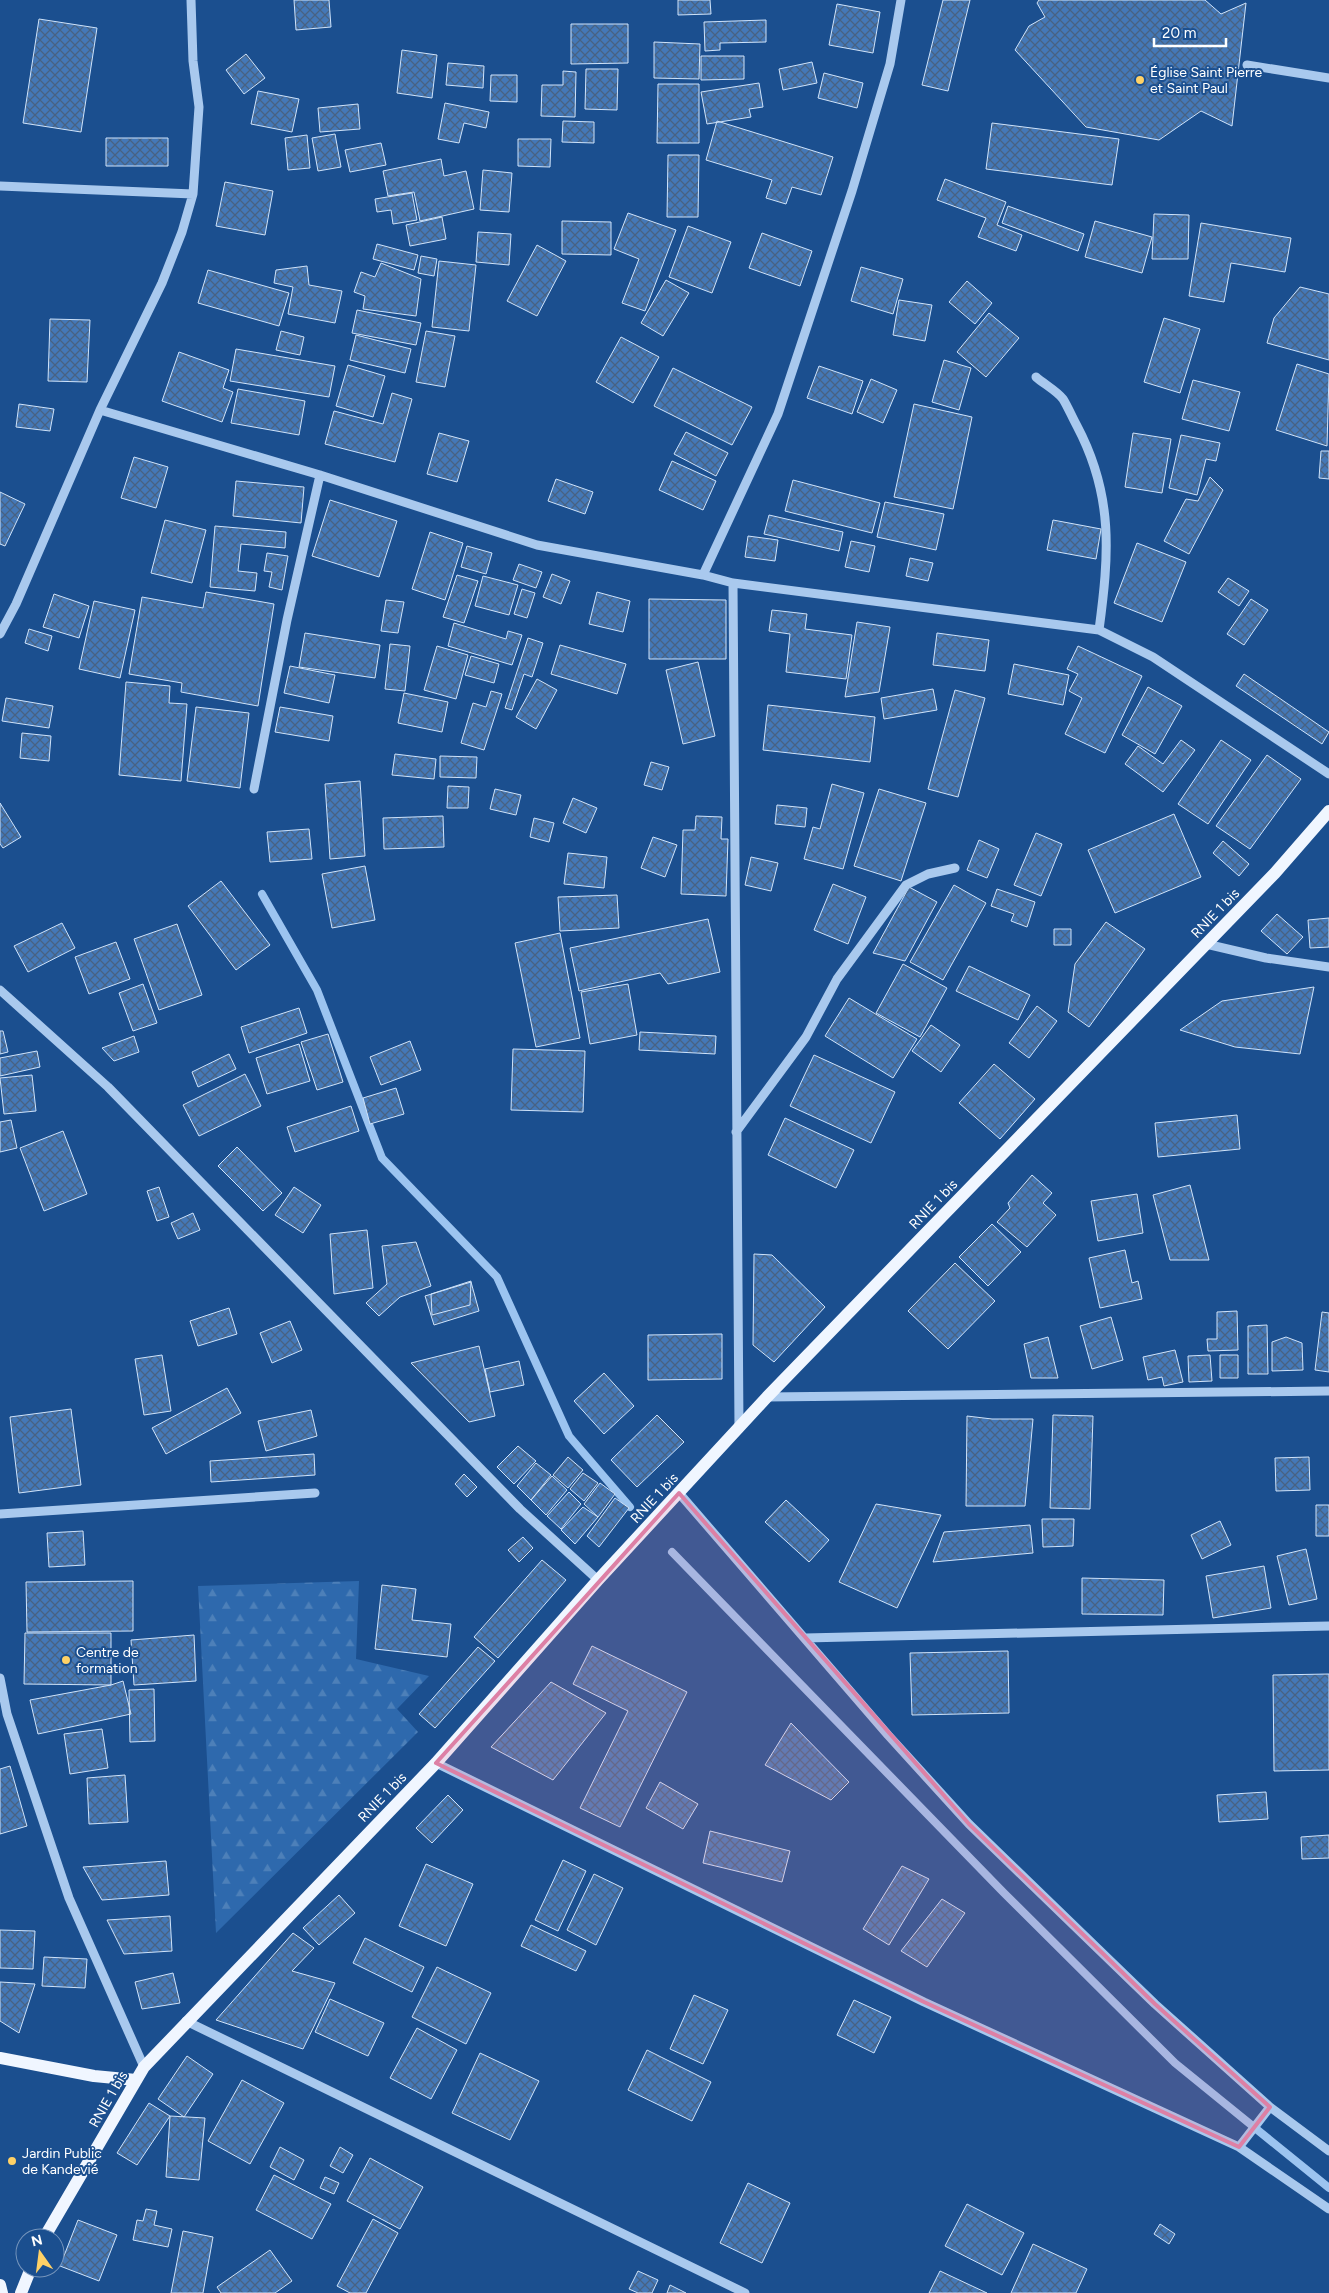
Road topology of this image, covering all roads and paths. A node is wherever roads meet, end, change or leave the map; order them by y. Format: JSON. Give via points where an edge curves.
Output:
{"nodes":[{"id":1,"x":191,"y":0,"type":"edge"},
{"id":2,"x":901,"y":0,"type":"edge"},
{"id":3,"x":1247,"y":64,"type":"dead end"},
{"id":4,"x":1329,"y":78,"type":"edge"},
{"id":5,"x":0,"y":186,"type":"edge"},
{"id":6,"x":193,"y":194,"type":"junction"},
{"id":7,"x":1036,"y":377,"type":"dead end"},
{"id":8,"x":100,"y":410,"type":"junction"},
{"id":9,"x":320,"y":475,"type":"junction"},
{"id":10,"x":702,"y":575,"type":"junction"},
{"id":11,"x":733,"y":583,"type":"junction"},
{"id":12,"x":1099,"y":630,"type":"junction"},
{"id":13,"x":0,"y":634,"type":"edge"},
{"id":14,"x":1329,"y":774,"type":"edge"},
{"id":15,"x":254,"y":789,"type":"dead end"},
{"id":16,"x":1329,"y":811,"type":"edge"},
{"id":17,"x":955,"y":868,"type":"dead end"},
{"id":18,"x":1206,"y":944,"type":"junction"},
{"id":19,"x":1329,"y":967,"type":"edge"},
{"id":20,"x":0,"y":990,"type":"edge"},
{"id":21,"x":735,"y":1132,"type":"junction"},
{"id":22,"x":1329,"y":1391,"type":"edge"},
{"id":23,"x":767,"y":1397,"type":"junction"},
{"id":24,"x":739,"y":1429,"type":"junction"},
{"id":25,"x":315,"y":1493,"type":"dead end"},
{"id":26,"x":679,"y":1493,"type":"junction"},
{"id":27,"x":0,"y":1514,"type":"edge"},
{"id":28,"x":598,"y":1580,"type":"junction"},
{"id":29,"x":1329,"y":1626,"type":"edge"},
{"id":30,"x":805,"y":1638,"type":"junction"},
{"id":31,"x":0,"y":1678,"type":"edge"},
{"id":32,"x":436,"y":1763,"type":"junction"},
{"id":33,"x":186,"y":2021,"type":"junction"},
{"id":34,"x":0,"y":2058,"type":"edge"},
{"id":35,"x":144,"y":2067,"type":"junction"},
{"id":36,"x":136,"y":2080,"type":"junction"},
{"id":37,"x":1269,"y":2110,"type":"junction"},
{"id":38,"x":1242,"y":2144,"type":"junction"},
{"id":39,"x":1329,"y":2151,"type":"edge"},
{"id":40,"x":1329,"y":2209,"type":"edge"},
{"id":41,"x":50,"y":2228,"type":"edge"},
{"id":42,"x":27,"y":2278,"type":"edge"},
{"id":43,"x":0,"y":2285,"type":"edge"},
{"id":44,"x":2,"y":2293,"type":"edge"},
{"id":45,"x":21,"y":2293,"type":"edge"},
{"id":46,"x":745,"y":2293,"type":"edge"}],
"edges":[{"from":1,"to":6,"type":"street","via":[[198,107]]},
{"from":2,"to":10,"type":"street","via":[[888,73],[778,414]]},
{"from":3,"to":4,"type":"street"},
{"from":5,"to":6,"type":"street"},
{"from":6,"to":8,"type":"street","via":[[162,283]]},
{"from":7,"to":12,"type":"street","via":[[1062,398],[1082,435],[1103,498],[1107,526],[1106,582]]},
{"from":8,"to":9,"type":"street"},
{"from":8,"to":13,"type":"street"},
{"from":9,"to":10,"type":"street","via":[[537,545]]},
{"from":9,"to":15,"type":"street"},
{"from":10,"to":11,"type":"street"},
{"from":11,"to":12,"type":"street"},
{"from":11,"to":21,"type":"street"},
{"from":12,"to":14,"type":"street","via":[[1153,657]]},
{"from":16,"to":18,"type":"main road","name":"RNIE 1 bis"},
{"from":17,"to":21,"type":"street","via":[[928,874],[906,885],[837,980],[806,1036]]},
{"from":18,"to":19,"type":"street","via":[[1266,958]]},
{"from":18,"to":23,"type":"main road","name":"RNIE 1 bis"},
{"from":20,"to":28,"type":"street","via":[[108,1087],[520,1509]]},
{"from":21,"to":24,"type":"street"},
{"from":22,"to":23,"type":"street"},
{"from":23,"to":24,"type":"main road","name":"RNIE 1 bis"},
{"from":24,"to":26,"type":"main road","name":"RNIE 1 bis"},
{"from":25,"to":27,"type":"street"},
{"from":26,"to":28,"type":"main road","name":"RNIE 1 bis"},
{"from":26,"to":30,"type":"street"},
{"from":28,"to":32,"type":"main road","name":"RNIE 1 bis"},
{"from":29,"to":30,"type":"street"},
{"from":30,"to":37,"type":"street","via":[[969,1824]]},
{"from":31,"to":35,"type":"street","via":[[7,1714],[69,1898]]},
{"from":32,"to":33,"type":"main road","name":"RNIE 1 bis"},
{"from":32,"to":38,"type":"street","via":[[924,2002]]},
{"from":33,"to":35,"type":"main road","name":"RNIE 1 bis"},
{"from":33,"to":46,"type":"street"},
{"from":34,"to":36,"type":"main road","via":[[94,2076]]},
{"from":35,"to":36,"type":"main road","name":"RNIE 1 bis"},
{"from":36,"to":41,"type":"main road","name":"RNIE 1 bis"},
{"from":37,"to":38,"type":"street"},
{"from":37,"to":39,"type":"street"},
{"from":38,"to":40,"type":"street"},
{"from":42,"to":45,"type":"main road"},
{"from":43,"to":44,"type":"main road"}]}
